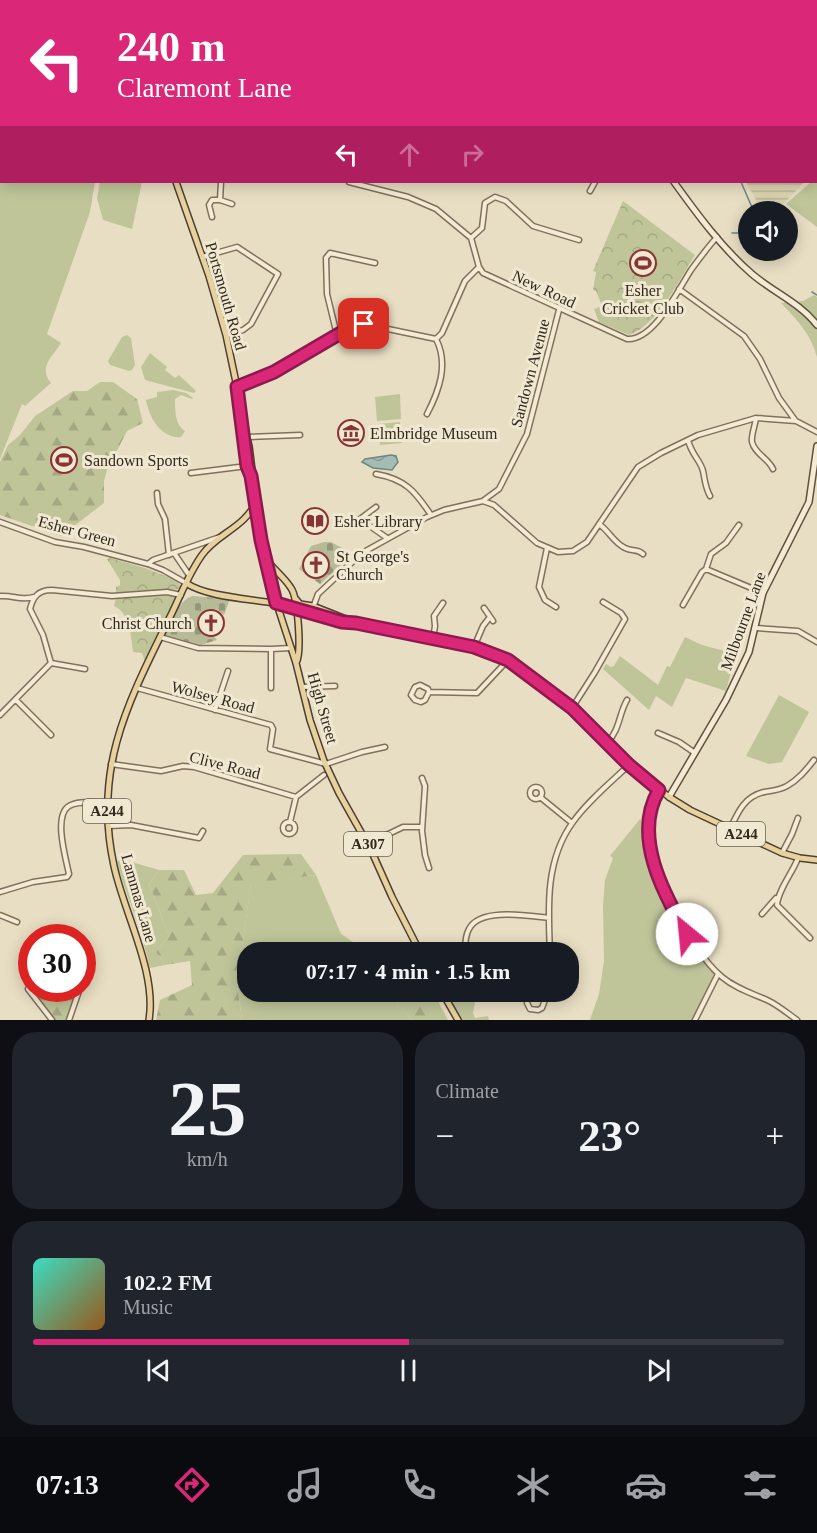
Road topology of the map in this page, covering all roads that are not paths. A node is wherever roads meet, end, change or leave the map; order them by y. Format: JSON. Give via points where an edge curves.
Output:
{"nodes":[{"id":1,"x":176,"y":183,"type":"edge"},
{"id":2,"x":221,"y":183,"type":"edge"},
{"id":3,"x":353,"y":183,"type":"edge"},
{"id":4,"x":594,"y":183,"type":"edge"},
{"id":5,"x":675,"y":183,"type":"edge"},
{"id":6,"x":227,"y":186,"type":"dead end"},
{"id":7,"x":590,"y":191,"type":"dead end"},
{"id":8,"x":220,"y":200,"type":"junction"},
{"id":9,"x":231,"y":204,"type":"dead end"},
{"id":10,"x":212,"y":217,"type":"dead end"},
{"id":11,"x":717,"y":237,"type":"junction"},
{"id":12,"x":471,"y":238,"type":"junction"},
{"id":13,"x":579,"y":240,"type":"dead end"},
{"id":14,"x":202,"y":257,"type":"junction"},
{"id":15,"x":375,"y":263,"type":"dead end"},
{"id":16,"x":479,"y":267,"type":"junction"},
{"id":17,"x":679,"y":289,"type":"junction"},
{"id":18,"x":559,"y":310,"type":"junction"},
{"id":19,"x":817,"y":325,"type":"edge"},
{"id":20,"x":225,"y":335,"type":"junction"},
{"id":21,"x":337,"y":335,"type":"junction"},
{"id":22,"x":436,"y":339,"type":"junction"},
{"id":23,"x":237,"y":387,"type":"junction"},
{"id":24,"x":425,"y":405,"type":"dead end"},
{"id":25,"x":431,"y":408,"type":"junction"},
{"id":26,"x":428,"y":414,"type":"dead end"},
{"id":27,"x":756,"y":418,"type":"junction"},
{"id":28,"x":796,"y":421,"type":"junction"},
{"id":29,"x":817,"y":432,"type":"edge"},
{"id":30,"x":300,"y":435,"type":"dead end"},
{"id":31,"x":245,"y":437,"type":"junction"},
{"id":32,"x":688,"y":440,"type":"junction"},
{"id":33,"x":817,"y":446,"type":"edge"},
{"id":34,"x":247,"y":466,"type":"junction"},
{"id":35,"x":773,"y":469,"type":"dead end"},
{"id":36,"x":191,"y":473,"type":"dead end"},
{"id":37,"x":376,"y":474,"type":"dead end"},
{"id":38,"x":251,"y":476,"type":"junction"},
{"id":39,"x":157,"y":493,"type":"dead end"},
{"id":40,"x":495,"y":494,"type":"junction"},
{"id":41,"x":710,"y":496,"type":"dead end"},
{"id":42,"x":483,"y":501,"type":"junction"},
{"id":43,"x":494,"y":505,"type":"junction"},
{"id":44,"x":255,"y":506,"type":"junction"},
{"id":45,"x":376,"y":507,"type":"dead end"},
{"id":46,"x":431,"y":515,"type":"junction"},
{"id":47,"x":258,"y":518,"type":"junction"},
{"id":48,"x":243,"y":520,"type":"junction"},
{"id":49,"x":0,"y":522,"type":"edge"},
{"id":50,"x":599,"y":524,"type":"junction"},
{"id":51,"x":739,"y":525,"type":"dead end"},
{"id":52,"x":220,"y":537,"type":"junction"},
{"id":53,"x":387,"y":537,"type":"junction"},
{"id":54,"x":546,"y":548,"type":"junction"},
{"id":55,"x":172,"y":554,"type":"junction"},
{"id":56,"x":643,"y":554,"type":"dead end"},
{"id":57,"x":265,"y":558,"type":"junction"},
{"id":58,"x":148,"y":564,"type":"junction"},
{"id":59,"x":706,"y":570,"type":"junction"},
{"id":60,"x":190,"y":576,"type":"junction"},
{"id":61,"x":186,"y":584,"type":"junction"},
{"id":62,"x":198,"y":589,"type":"junction"},
{"id":63,"x":763,"y":593,"type":"junction"},
{"id":64,"x":181,"y":595,"type":"junction"},
{"id":65,"x":0,"y":596,"type":"edge"},
{"id":66,"x":34,"y":597,"type":"junction"},
{"id":67,"x":295,"y":598,"type":"junction"},
{"id":68,"x":21,"y":600,"type":"junction"},
{"id":69,"x":603,"y":602,"type":"dead end"},
{"id":70,"x":276,"y":603,"type":"junction"},
{"id":71,"x":443,"y":603,"type":"dead end"},
{"id":72,"x":683,"y":605,"type":"dead end"},
{"id":73,"x":556,"y":607,"type":"dead end"},
{"id":74,"x":296,"y":608,"type":"junction"},
{"id":75,"x":484,"y":608,"type":"dead end"},
{"id":76,"x":30,"y":609,"type":"junction"},
{"id":77,"x":312,"y":610,"type":"junction"},
{"id":78,"x":756,"y":628,"type":"junction"},
{"id":79,"x":160,"y":637,"type":"junction"},
{"id":80,"x":433,"y":639,"type":"junction"},
{"id":81,"x":817,"y":642,"type":"edge"},
{"id":82,"x":474,"y":647,"type":"junction"},
{"id":83,"x":291,"y":648,"type":"junction"},
{"id":84,"x":271,"y":649,"type":"junction"},
{"id":85,"x":508,"y":660,"type":"junction"},
{"id":86,"x":51,"y":663,"type":"junction"},
{"id":87,"x":296,"y":663,"type":"junction"},
{"id":88,"x":85,"y":669,"type":"dead end"},
{"id":89,"x":228,"y":671,"type":"dead end"},
{"id":90,"x":335,"y":686,"type":"dead end"},
{"id":91,"x":301,"y":687,"type":"junction"},
{"id":92,"x":137,"y":688,"type":"junction"},
{"id":93,"x":271,"y":688,"type":"dead end"},
{"id":94,"x":429,"y":692,"type":"junction"},
{"id":95,"x":16,"y":699,"type":"junction"},
{"id":96,"x":627,"y":700,"type":"dead end"},
{"id":97,"x":572,"y":708,"type":"junction"},
{"id":98,"x":215,"y":710,"type":"junction"},
{"id":99,"x":0,"y":715,"type":"edge"},
{"id":100,"x":658,"y":733,"type":"dead end"},
{"id":101,"x":51,"y":735,"type":"dead end"},
{"id":102,"x":607,"y":743,"type":"junction"},
{"id":103,"x":385,"y":747,"type":"dead end"},
{"id":104,"x":695,"y":753,"type":"junction"},
{"id":105,"x":814,"y":760,"type":"dead end"},
{"id":106,"x":325,"y":762,"type":"junction"},
{"id":107,"x":111,"y":764,"type":"junction"},
{"id":108,"x":629,"y":765,"type":"junction"},
{"id":109,"x":324,"y":775,"type":"dead end"},
{"id":110,"x":422,"y":778,"type":"dead end"},
{"id":111,"x":659,"y":790,"type":"junction"},
{"id":112,"x":296,"y":797,"type":"junction"},
{"id":113,"x":540,"y":797,"type":"dead end"},
{"id":114,"x":669,"y":797,"type":"junction"},
{"id":115,"x":107,"y":802,"type":"junction"},
{"id":116,"x":798,"y":818,"type":"dead end"},
{"id":117,"x":290,"y":822,"type":"dead end"},
{"id":118,"x":572,"y":823,"type":"junction"},
{"id":119,"x":109,"y":826,"type":"junction"},
{"id":120,"x":422,"y":827,"type":"junction"},
{"id":121,"x":730,"y":829,"type":"junction"},
{"id":122,"x":203,"y":831,"type":"dead end"},
{"id":123,"x":368,"y":844,"type":"junction"},
{"id":124,"x":782,"y":852,"type":"junction"},
{"id":125,"x":798,"y":858,"type":"junction"},
{"id":126,"x":817,"y":860,"type":"edge"},
{"id":127,"x":429,"y":867,"type":"dead end"},
{"id":128,"x":0,"y":892,"type":"edge"},
{"id":129,"x":778,"y":896,"type":"junction"},
{"id":130,"x":762,"y":914,"type":"dead end"},
{"id":131,"x":0,"y":915,"type":"edge"},
{"id":132,"x":549,"y":918,"type":"junction"},
{"id":133,"x":17,"y":922,"type":"dead end"},
{"id":134,"x":810,"y":938,"type":"dead end"},
{"id":135,"x":415,"y":942,"type":"edge"},
{"id":136,"x":465,"y":942,"type":"edge"},
{"id":137,"x":550,"y":942,"type":"edge"},
{"id":138,"x":718,"y":974,"type":"junction"},
{"id":139,"x":38,"y":1002,"type":"edge"},
{"id":140,"x":75,"y":1002,"type":"edge"},
{"id":141,"x":448,"y":1002,"type":"edge"},
{"id":142,"x":527,"y":1002,"type":"edge"},
{"id":143,"x":544,"y":1002,"type":"edge"},
{"id":144,"x":52,"y":1020,"type":"edge"},
{"id":145,"x":69,"y":1020,"type":"edge"},
{"id":146,"x":149,"y":1020,"type":"edge"},
{"id":147,"x":458,"y":1020,"type":"edge"},
{"id":148,"x":695,"y":1020,"type":"edge"},
{"id":149,"x":797,"y":1020,"type":"edge"}],
"edges":[{"from":1,"to":14,"type":"main road","name":"Portsmouth Road","number":"A307"},
{"from":2,"to":6,"type":"street"},
{"from":2,"to":8,"type":"street"},
{"from":3,"to":12,"type":"street","via":[[424,203]]},
{"from":4,"to":7,"type":"street"},
{"from":5,"to":11,"type":"street"},
{"from":8,"to":9,"type":"street"},
{"from":8,"to":10,"type":"street","via":[[210,202]]},
{"from":11,"to":17,"type":"street","name":"New Road"},
{"from":11,"to":19,"type":"street","via":[[750,272]]},
{"from":12,"to":13,"type":"street","via":[[482,228],[485,203],[495,197],[506,201],[533,226]]},
{"from":12,"to":16,"type":"street"},
{"from":14,"to":20,"type":"main road","name":"Portsmouth Road","number":"A307"},
{"from":14,"to":20,"type":"street","via":[[237,247],[278,274],[251,324]]},
{"from":15,"to":21,"type":"street","via":[[327,254],[327,294]]},
{"from":16,"to":18,"type":"street","name":"New Road","via":[[489,277]]},
{"from":16,"to":22,"type":"street","via":[[465,281]]},
{"from":17,"to":18,"type":"street","name":"New Road","via":[[654,325],[632,339]]},
{"from":17,"to":28,"type":"street","via":[[744,336]]},
{"from":18,"to":40,"type":"street","name":"Sandown Avenue","via":[[527,434]]},
{"from":20,"to":23,"type":"main road","name":"Portsmouth Road","number":"A307"},
{"from":21,"to":22,"type":"street","via":[[360,324]]},
{"from":21,"to":23,"type":"street","via":[[274,372]]},
{"from":22,"to":25,"type":"street","via":[[441,347],[442,382]]},
{"from":23,"to":31,"type":"main road","name":"Portsmouth Road","number":"A307"},
{"from":24,"to":25,"type":"street"},
{"from":25,"to":26,"type":"street"},
{"from":27,"to":28,"type":"street"},
{"from":27,"to":32,"type":"street"},
{"from":27,"to":35,"type":"street","via":[[752,442]]},
{"from":28,"to":29,"type":"street"},
{"from":30,"to":31,"type":"street"},
{"from":31,"to":34,"type":"main road","name":"High Street","number":"A307"},
{"from":31,"to":38,"type":"main road","name":"High Street","number":"A307"},
{"from":32,"to":41,"type":"street","via":[[704,472]]},
{"from":32,"to":50,"type":"street","via":[[642,463]]},
{"from":33,"to":63,"type":"street","name":"Milbourne Lane","via":[[806,511]]},
{"from":34,"to":36,"type":"street"},
{"from":34,"to":38,"type":"main road","name":"High Street","number":"A307"},
{"from":37,"to":46,"type":"street","via":[[403,482]]},
{"from":38,"to":44,"type":"main road","name":"High Street","number":"A307"},
{"from":39,"to":55,"type":"street"},
{"from":40,"to":42,"type":"street","name":"Sandown Avenue"},
{"from":40,"to":43,"type":"street"},
{"from":42,"to":43,"type":"street"},
{"from":42,"to":46,"type":"street","name":"Sandown Avenue"},
{"from":43,"to":54,"type":"street"},
{"from":44,"to":47,"type":"main road","name":"High Street","number":"A307"},
{"from":44,"to":48,"type":"main road"},
{"from":45,"to":53,"type":"street","via":[[359,518]]},
{"from":46,"to":53,"type":"street","name":"Sandown Avenue"},
{"from":47,"to":48,"type":"main road"},
{"from":47,"to":57,"type":"main road","name":"High Street","number":"A307"},
{"from":48,"to":52,"type":"main road"},
{"from":49,"to":58,"type":"street","name":"Esher Green","via":[[54,542]]},
{"from":50,"to":54,"type":"street","via":[[578,549],[563,552]]},
{"from":50,"to":56,"type":"street","via":[[624,548],[640,547]]},
{"from":51,"to":59,"type":"street","via":[[726,543],[711,554]]},
{"from":52,"to":55,"type":"street"},
{"from":52,"to":60,"type":"main road","via":[[202,555]]},
{"from":53,"to":77,"type":"street","name":"Sandown Avenue","via":[[359,555],[319,592]]},
{"from":54,"to":73,"type":"street","via":[[539,587],[545,600]]},
{"from":55,"to":58,"type":"street"},
{"from":55,"to":60,"type":"street"},
{"from":57,"to":67,"type":"main road","name":"High Street","number":"A307"},
{"from":57,"to":70,"type":"main road","name":"High Street","number":"A307"},
{"from":58,"to":61,"type":"street","name":"Esher Green"},
{"from":59,"to":63,"type":"street"},
{"from":59,"to":72,"type":"street"},
{"from":60,"to":61,"type":"main road"},
{"from":60,"to":62,"type":"main road"},
{"from":61,"to":62,"type":"main road","number":"A244"},
{"from":61,"to":64,"type":"main road","name":"Lammas Lane","number":"A244"},
{"from":62,"to":64,"type":"main road"},
{"from":62,"to":70,"type":"main road","number":"A244"},
{"from":63,"to":78,"type":"street","name":"Milbourne Lane"},
{"from":64,"to":66,"type":"street","via":[[167,592],[112,596],[52,590]]},
{"from":64,"to":79,"type":"main road","name":"Lammas Lane","number":"A244"},
{"from":65,"to":68,"type":"street"},
{"from":66,"to":68,"type":"street"},
{"from":66,"to":76,"type":"street"},
{"from":67,"to":74,"type":"main road","name":"High Street","number":"A307"},
{"from":67,"to":77,"type":"main road","number":"A244"},
{"from":68,"to":76,"type":"street"},
{"from":69,"to":97,"type":"street","via":[[625,619]]},
{"from":70,"to":74,"type":"main road","number":"A244"},
{"from":70,"to":83,"type":"main road","name":"High Street","number":"A307"},
{"from":71,"to":80,"type":"street","via":[[435,613]]},
{"from":74,"to":77,"type":"main road","number":"A244"},
{"from":74,"to":87,"type":"main road","name":"High Street","number":"A307"},
{"from":75,"to":82,"type":"street","via":[[492,619],[483,626]]},
{"from":76,"to":86,"type":"street"},
{"from":77,"to":80,"type":"main road","number":"A244"},
{"from":78,"to":81,"type":"street","via":[[798,631]]},
{"from":78,"to":104,"type":"street","name":"Milbourne Lane","via":[[726,700]]},
{"from":79,"to":84,"type":"street","via":[[198,648]]},
{"from":79,"to":92,"type":"main road","name":"Lammas Lane","number":"A244"},
{"from":80,"to":82,"type":"main road","number":"A244"},
{"from":82,"to":85,"type":"main road","number":"A244"},
{"from":83,"to":84,"type":"street"},
{"from":83,"to":87,"type":"main road","name":"High Street","number":"A307"},
{"from":84,"to":93,"type":"street"},
{"from":85,"to":94,"type":"street","via":[[477,693]]},
{"from":85,"to":97,"type":"main road","number":"A244"},
{"from":86,"to":88,"type":"street"},
{"from":86,"to":95,"type":"street"},
{"from":87,"to":91,"type":"main road","name":"High Street","number":"A307"},
{"from":89,"to":98,"type":"street"},
{"from":90,"to":91,"type":"street"},
{"from":91,"to":106,"type":"main road","name":"High Street","number":"A307"},
{"from":92,"to":98,"type":"street","name":"Wolsey Road"},
{"from":92,"to":107,"type":"main road","name":"Lammas Lane","number":"A244","via":[[121,724]]},
{"from":94,"to":94,"type":"street","via":[[421,702],[411,695],[420,685]]},
{"from":95,"to":99,"type":"street"},
{"from":95,"to":101,"type":"street"},
{"from":96,"to":102,"type":"street"},
{"from":97,"to":102,"type":"main road","number":"A244"},
{"from":98,"to":106,"type":"street","name":"Wolsey Road","via":[[271,725],[270,749]]},
{"from":100,"to":104,"type":"street"},
{"from":102,"to":108,"type":"main road","number":"A244"},
{"from":103,"to":106,"type":"street"},
{"from":104,"to":114,"type":"street","name":"Milbourne Lane"},
{"from":105,"to":121,"type":"street","via":[[794,782],[749,798]]},
{"from":106,"to":123,"type":"main road","number":"A307"},
{"from":107,"to":112,"type":"street","name":"Clive Road","via":[[161,771],[177,766],[194,767]]},
{"from":107,"to":115,"type":"main road","name":"Lammas Lane","number":"A244"},
{"from":108,"to":111,"type":"main road","number":"A244"},
{"from":108,"to":118,"type":"street"},
{"from":109,"to":112,"type":"street"},
{"from":110,"to":120,"type":"street"},
{"from":111,"to":114,"type":"main road","number":"A244"},
{"from":111,"to":138,"type":"street","via":[[648,822],[651,854],[683,929]]},
{"from":112,"to":117,"type":"street"},
{"from":113,"to":118,"type":"street"},
{"from":114,"to":121,"type":"main road","number":"A244"},
{"from":115,"to":119,"type":"main road","name":"Lammas Lane","number":"A244"},
{"from":115,"to":128,"type":"street","via":[[71,804],[64,811],[61,820],[67,877]]},
{"from":116,"to":124,"type":"street"},
{"from":118,"to":132,"type":"street","via":[[554,860]]},
{"from":119,"to":122,"type":"street","via":[[131,825],[199,838]]},
{"from":119,"to":146,"type":"main road","name":"Lammas Lane","number":"A244","via":[[119,889],[142,957],[150,1000]]},
{"from":120,"to":123,"type":"street","via":[[404,827]]},
{"from":120,"to":127,"type":"street"},
{"from":121,"to":124,"type":"main road","number":"A244"},
{"from":123,"to":135,"type":"main road","number":"A307"},
{"from":124,"to":125,"type":"main road","number":"A244"},
{"from":125,"to":126,"type":"main road","number":"A244"},
{"from":125,"to":129,"type":"street"},
{"from":129,"to":130,"type":"street"},
{"from":129,"to":134,"type":"street","via":[[777,905]]},
{"from":131,"to":133,"type":"street"},
{"from":132,"to":136,"type":"street","via":[[498,914],[470,926]]},
{"from":132,"to":137,"type":"street"},
{"from":138,"to":148,"type":"street"},
{"from":138,"to":149,"type":"street"},
{"from":139,"to":144,"type":"street"},
{"from":140,"to":145,"type":"street"},
{"from":141,"to":147,"type":"main road"},
{"from":142,"to":143,"type":"street","via":[[534,1010],[542,1008]]}]}
